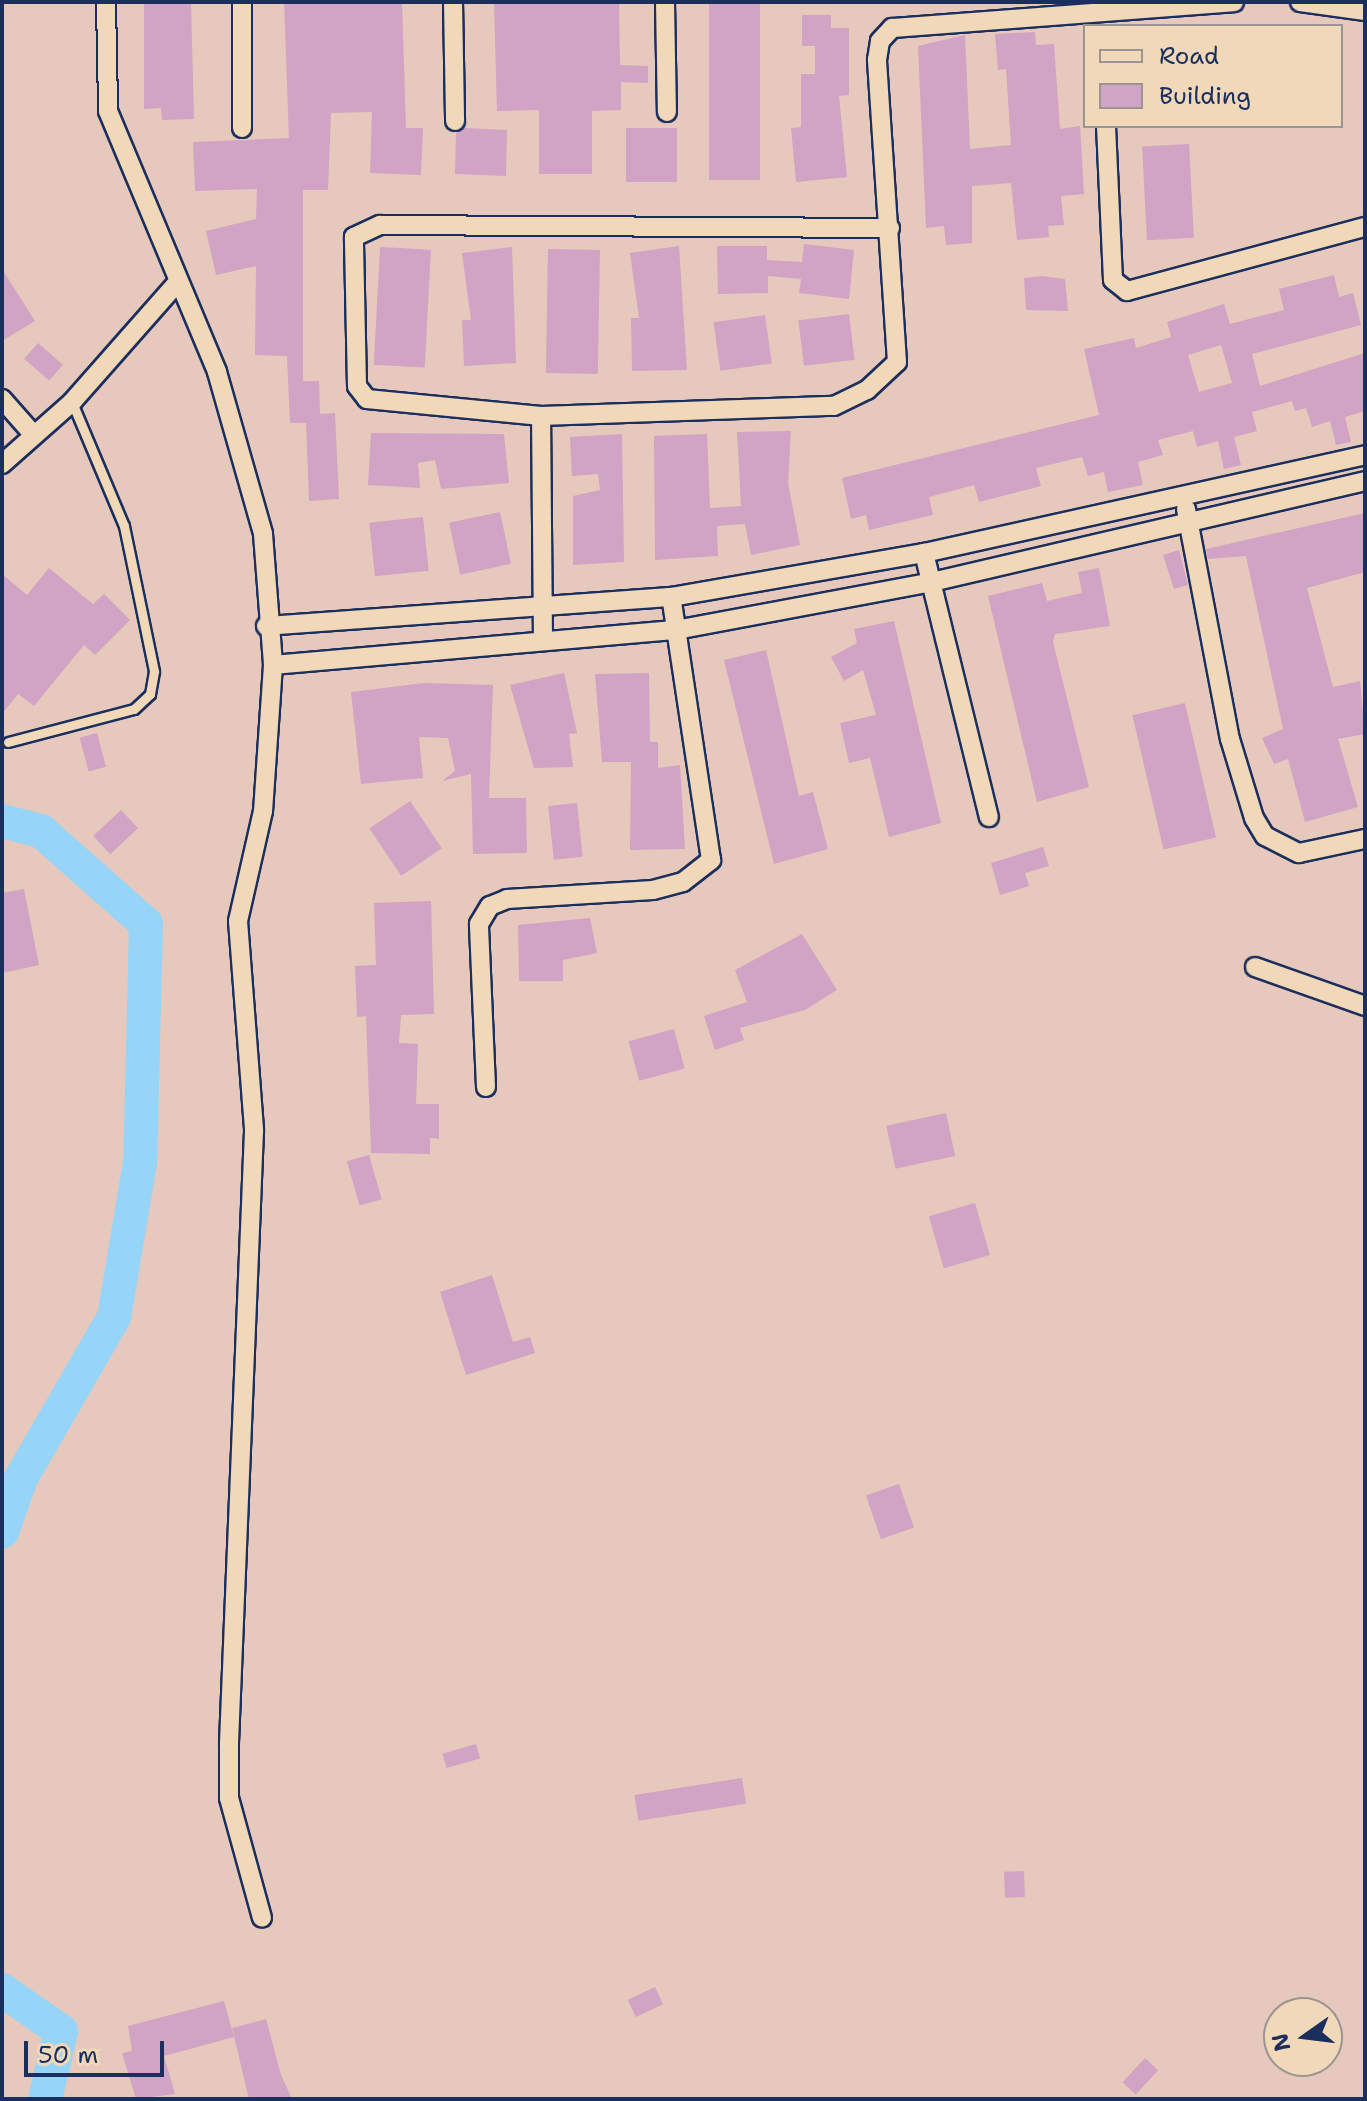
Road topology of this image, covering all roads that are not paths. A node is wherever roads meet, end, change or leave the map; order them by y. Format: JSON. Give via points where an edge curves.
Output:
{"nodes":[{"id":1,"x":106,"y":2,"type":"edge"},
{"id":2,"x":242,"y":2,"type":"edge"},
{"id":3,"x":453,"y":2,"type":"edge"},
{"id":4,"x":665,"y":2,"type":"edge"},
{"id":5,"x":1234,"y":2,"type":"edge"},
{"id":6,"x":1300,"y":2,"type":"edge"},
{"id":7,"x":1365,"y":11,"type":"edge"},
{"id":8,"x":1101,"y":18,"type":"edge"},
{"id":9,"x":667,"y":112,"type":"dead end"},
{"id":10,"x":455,"y":121,"type":"dead end"},
{"id":11,"x":242,"y":128,"type":"dead end"},
{"id":12,"x":1106,"y":128,"type":"edge"},
{"id":13,"x":1365,"y":227,"type":"edge"},
{"id":14,"x":890,"y":228,"type":"junction"},
{"id":15,"x":176,"y":284,"type":"junction"},
{"id":16,"x":2,"y":399,"type":"edge"},
{"id":17,"x":72,"y":402,"type":"junction"},
{"id":18,"x":541,"y":416,"type":"junction"},
{"id":19,"x":33,"y":434,"type":"junction"},
{"id":20,"x":1365,"y":455,"type":"edge"},
{"id":21,"x":2,"y":464,"type":"edge"},
{"id":22,"x":1365,"y":481,"type":"edge"},
{"id":23,"x":1183,"y":495,"type":"junction"},
{"id":24,"x":1188,"y":520,"type":"junction"},
{"id":25,"x":924,"y":553,"type":"junction"},
{"id":26,"x":932,"y":582,"type":"junction"},
{"id":27,"x":671,"y":597,"type":"junction"},
{"id":28,"x":544,"y":610,"type":"junction"},
{"id":29,"x":266,"y":626,"type":"junction"},
{"id":30,"x":676,"y":630,"type":"junction"},
{"id":31,"x":543,"y":640,"type":"junction"},
{"id":32,"x":273,"y":665,"type":"junction"},
{"id":33,"x":8,"y":742,"type":"dead end"},
{"id":34,"x":989,"y":817,"type":"dead end"},
{"id":35,"x":1365,"y":839,"type":"edge"},
{"id":36,"x":1255,"y":967,"type":"dead end"},
{"id":37,"x":1365,"y":1006,"type":"edge"},
{"id":38,"x":486,"y":1087,"type":"dead end"},
{"id":39,"x":262,"y":1918,"type":"dead end"}],
"edges":[{"from":1,"to":15,"type":"street","via":[[108,111]]},
{"from":2,"to":11,"type":"street"},
{"from":3,"to":10,"type":"street"},
{"from":4,"to":9,"type":"street"},
{"from":5,"to":8,"type":"street"},
{"from":6,"to":7,"type":"street"},
{"from":8,"to":14,"type":"street","via":[[892,28],[880,41],[877,60]]},
{"from":12,"to":13,"type":"street","via":[[1113,280],[1127,291]]},
{"from":14,"to":18,"type":"street","via":[[897,362],[867,390],[834,406]]},
{"from":14,"to":18,"type":"street","via":[[380,225],[354,237],[357,386],[367,399]]},
{"from":15,"to":17,"type":"street"},
{"from":15,"to":29,"type":"street","via":[[243,448],[263,534]]},
{"from":16,"to":19,"type":"street"},
{"from":17,"to":19,"type":"street"},
{"from":17,"to":33,"type":"lane","via":[[124,526],[154,671],[150,694],[134,709]]},
{"from":18,"to":28,"type":"street"},
{"from":19,"to":21,"type":"street"},
{"from":20,"to":23,"type":"street"},
{"from":22,"to":24,"type":"street"},
{"from":23,"to":24,"type":"street"},
{"from":23,"to":25,"type":"street"},
{"from":24,"to":26,"type":"street"},
{"from":24,"to":35,"type":"street","via":[[1230,739],[1254,818],[1265,836],[1299,853]]},
{"from":25,"to":26,"type":"street"},
{"from":25,"to":27,"type":"street"},
{"from":26,"to":30,"type":"street"},
{"from":26,"to":34,"type":"street"},
{"from":27,"to":28,"type":"street"},
{"from":27,"to":30,"type":"street"},
{"from":28,"to":29,"type":"street"},
{"from":28,"to":31,"type":"street"},
{"from":29,"to":32,"type":"street"},
{"from":30,"to":31,"type":"street"},
{"from":30,"to":38,"type":"street","via":[[711,860],[683,882],[653,890],[507,899],[490,906],[479,924]]},
{"from":31,"to":32,"type":"street"},
{"from":32,"to":39,"type":"street","via":[[263,811],[238,921],[254,1131],[229,1744],[229,1798]]},
{"from":36,"to":37,"type":"street"}]}
